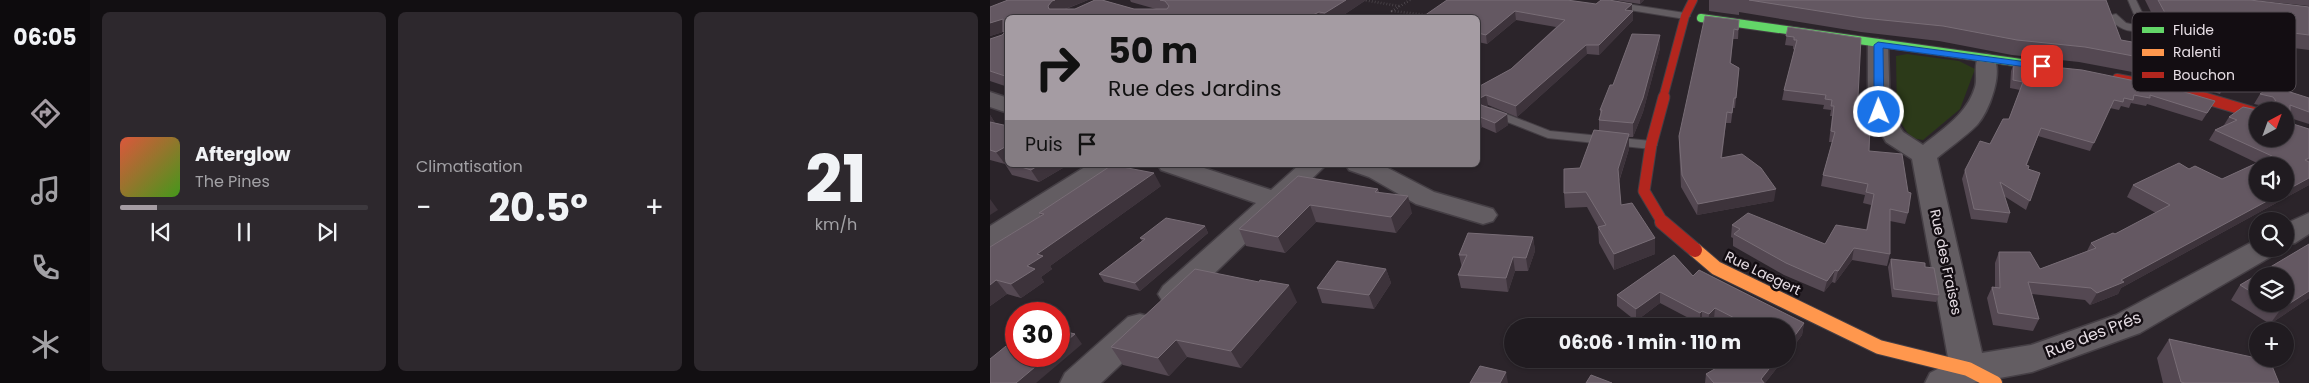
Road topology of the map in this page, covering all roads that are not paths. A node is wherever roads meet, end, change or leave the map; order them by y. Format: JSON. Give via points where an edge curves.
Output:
{"nodes":[{"id":1,"x":1693,"y":0,"type":"edge"},
{"id":2,"x":2132,"y":0,"type":"edge"},
{"id":3,"x":1601,"y":4,"type":"edge"},
{"id":4,"x":2137,"y":12,"type":"edge"},
{"id":5,"x":1685,"y":16,"type":"junction"},
{"id":6,"x":2113,"y":16,"type":"edge"},
{"id":7,"x":2132,"y":28,"type":"edge"},
{"id":8,"x":1878,"y":45,"type":"junction"},
{"id":9,"x":1986,"y":60,"type":"junction"},
{"id":10,"x":2060,"y":68,"type":"edge"},
{"id":11,"x":2108,"y":76,"type":"edge"},
{"id":12,"x":2132,"y":80,"type":"edge"},
{"id":13,"x":2187,"y":92,"type":"edge"},
{"id":14,"x":990,"y":99,"type":"edge"},
{"id":15,"x":1005,"y":105,"type":"edge"},
{"id":16,"x":1487,"y":111,"type":"edge"},
{"id":17,"x":2249,"y":111,"type":"edge"},
{"id":18,"x":1651,"y":144,"type":"junction"},
{"id":19,"x":1924,"y":156,"type":"junction"},
{"id":20,"x":1102,"y":167,"type":"edge"},
{"id":21,"x":1176,"y":167,"type":"edge"},
{"id":22,"x":1312,"y":167,"type":"edge"},
{"id":23,"x":1364,"y":167,"type":"edge"},
{"id":24,"x":1276,"y":201,"type":"junction"},
{"id":25,"x":1482,"y":215,"type":"dead end"},
{"id":26,"x":2309,"y":222,"type":"edge"},
{"id":27,"x":2294,"y":231,"type":"edge"},
{"id":28,"x":990,"y":239,"type":"edge"},
{"id":29,"x":2249,"y":256,"type":"edge"},
{"id":30,"x":1969,"y":378,"type":"edge"},
{"id":31,"x":1078,"y":383,"type":"edge"}],
"edges":[{"from":1,"to":5,"type":"street","name":"Rue Laegert"},
{"from":2,"to":4,"type":"lane"},
{"from":3,"to":5,"type":"lane"},
{"from":5,"to":8,"type":"street","via":[[1812,32]]},
{"from":5,"to":18,"type":"street","name":"Rue Laegert"},
{"from":6,"to":7,"type":"lane","via":[[2117,23]]},
{"from":8,"to":9,"type":"street"},
{"from":8,"to":19,"type":"street","via":[[1879,112],[1894,138]]},
{"from":9,"to":10,"type":"street"},
{"from":9,"to":19,"type":"street","via":[[1986,86],[1969,120]]},
{"from":11,"to":12,"type":"street"},
{"from":13,"to":17,"type":"street"},
{"from":14,"to":15,"type":"street"},
{"from":16,"to":18,"type":"lane","via":[[1548,134]]},
{"from":18,"to":30,"type":"street","name":"Rue Laegert","via":[[1644,191],[1663,224],[1716,268],[1879,347]]},
{"from":19,"to":30,"type":"street","name":"Rue des Fraises"},
{"from":20,"to":28,"type":"street"},
{"from":21,"to":24,"type":"street"},
{"from":22,"to":24,"type":"street"},
{"from":23,"to":25,"type":"street","via":[[1424,198]]},
{"from":24,"to":31,"type":"street"},
{"from":26,"to":27,"type":"street"},
{"from":29,"to":30,"type":"street","name":"Rue des Prés","via":[[2128,324]]}]}
